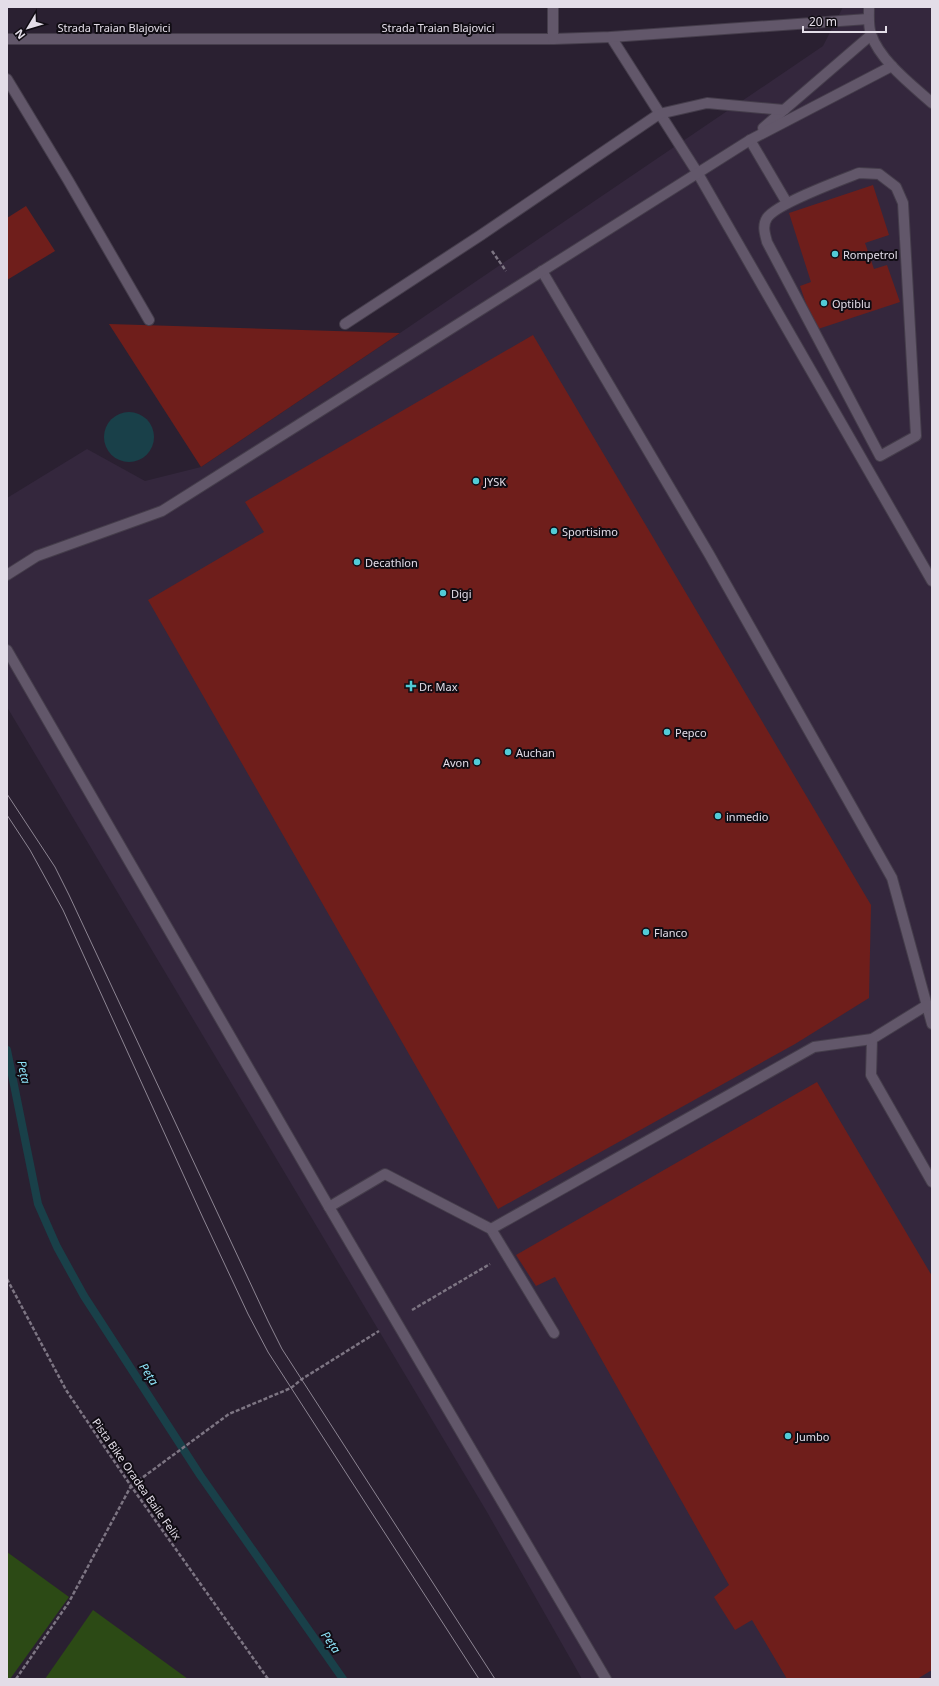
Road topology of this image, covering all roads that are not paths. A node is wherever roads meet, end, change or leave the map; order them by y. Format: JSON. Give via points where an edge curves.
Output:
{"nodes":[{"id":1,"x":553,"y":7,"type":"edge"},
{"id":2,"x":869,"y":7,"type":"edge"},
{"id":3,"x":868,"y":19,"type":"junction"},
{"id":4,"x":871,"y":35,"type":"junction"},
{"id":5,"x":611,"y":37,"type":"junction"},
{"id":6,"x":7,"y":39,"type":"edge"},
{"id":7,"x":553,"y":39,"type":"junction"},
{"id":8,"x":892,"y":66,"type":"junction"},
{"id":9,"x":7,"y":79,"type":"edge"},
{"id":10,"x":932,"y":103,"type":"edge"},
{"id":11,"x":784,"y":110,"type":"junction"},
{"id":12,"x":660,"y":114,"type":"junction"},
{"id":13,"x":750,"y":140,"type":"junction"},
{"id":14,"x":697,"y":172,"type":"junction"},
{"id":15,"x":788,"y":203,"type":"junction"},
{"id":16,"x":542,"y":271,"type":"junction"},
{"id":17,"x":149,"y":320,"type":"dead end"},
{"id":18,"x":345,"y":324,"type":"dead end"},
{"id":19,"x":880,"y":456,"type":"junction"},
{"id":20,"x":865,"y":464,"type":"junction"},
{"id":21,"x":7,"y":575,"type":"edge"},
{"id":22,"x":932,"y":581,"type":"edge"},
{"id":23,"x":7,"y":650,"type":"edge"},
{"id":24,"x":927,"y":1005,"type":"junction"},
{"id":25,"x":932,"y":1024,"type":"edge"},
{"id":26,"x":872,"y":1039,"type":"junction"},
{"id":27,"x":932,"y":1182,"type":"edge"},
{"id":28,"x":329,"y":1207,"type":"junction"},
{"id":29,"x":491,"y":1229,"type":"junction"},
{"id":30,"x":554,"y":1333,"type":"dead end"},
{"id":31,"x":606,"y":1679,"type":"edge"}],
"edges":[{"from":1,"to":7,"type":"street"},
{"from":2,"to":3,"type":"street"},
{"from":3,"to":4,"type":"street"},
{"from":3,"to":5,"type":"street","name":"Strada Traian Blajovici"},
{"from":4,"to":8,"type":"street"},
{"from":4,"to":11,"type":"street"},
{"from":5,"to":7,"type":"street","name":"Strada Traian Blajovici"},
{"from":5,"to":12,"type":"street"},
{"from":6,"to":7,"type":"street","name":"Strada Traian Blajovici"},
{"from":8,"to":10,"type":"street"},
{"from":8,"to":13,"type":"street"},
{"from":9,"to":17,"type":"street"},
{"from":11,"to":12,"type":"street","via":[[707,102]]},
{"from":11,"to":13,"type":"street"},
{"from":12,"to":14,"type":"street"},
{"from":12,"to":18,"type":"street"},
{"from":13,"to":14,"type":"street"},
{"from":13,"to":15,"type":"street"},
{"from":14,"to":16,"type":"street"},
{"from":14,"to":20,"type":"street"},
{"from":15,"to":19,"type":"street","via":[[767,217],[764,229],[767,242]]},
{"from":15,"to":19,"type":"street","via":[[859,173],[878,174],[896,187],[903,203],[916,436]]},
{"from":16,"to":21,"type":"street","via":[[162,511],[37,556]]},
{"from":16,"to":24,"type":"street","via":[[709,554],[892,878]]},
{"from":19,"to":20,"type":"street"},
{"from":20,"to":22,"type":"street"},
{"from":23,"to":28,"type":"street"},
{"from":24,"to":25,"type":"street"},
{"from":24,"to":26,"type":"street"},
{"from":26,"to":27,"type":"street","via":[[871,1075]]},
{"from":26,"to":29,"type":"street","via":[[814,1047]]},
{"from":28,"to":29,"type":"street","via":[[385,1174]]},
{"from":28,"to":31,"type":"street"},
{"from":29,"to":30,"type":"street"}]}
